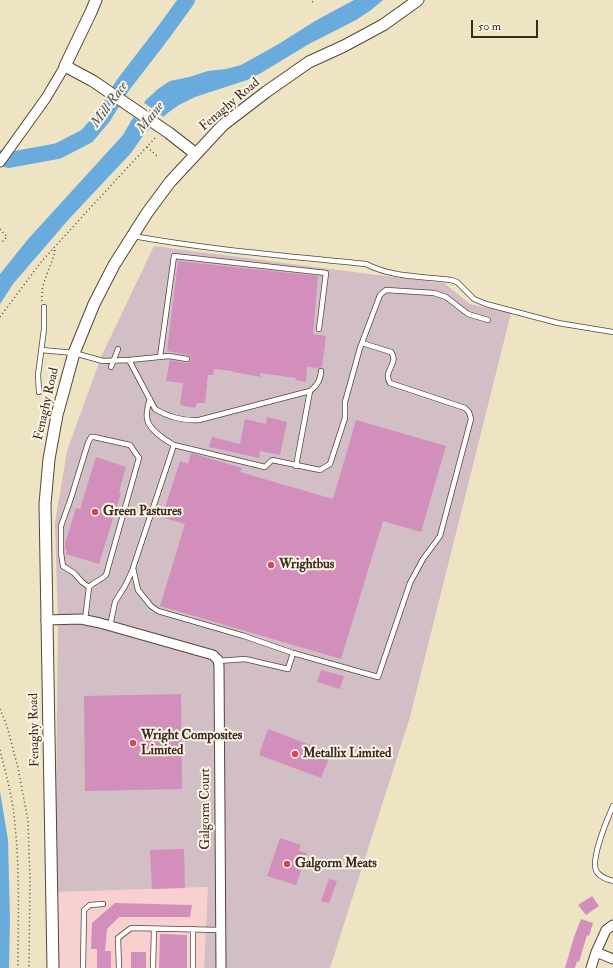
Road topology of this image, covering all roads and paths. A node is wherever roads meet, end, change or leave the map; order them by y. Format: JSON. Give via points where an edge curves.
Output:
{"nodes":[{"id":1,"x":96,"y":0,"type":"edge"},
{"id":2,"x":316,"y":0,"type":"edge"},
{"id":3,"x":418,"y":0,"type":"edge"},
{"id":4,"x":312,"y":2,"type":"dead end"},
{"id":5,"x":65,"y":66,"type":"junction"},
{"id":6,"x":155,"y":138,"type":"dead end"},
{"id":7,"x":147,"y":147,"type":"junction"},
{"id":8,"x":196,"y":154,"type":"junction"},
{"id":9,"x":158,"y":157,"type":"dead end"},
{"id":10,"x":2,"y":158,"type":"edge"},
{"id":11,"x":0,"y":229,"type":"edge"},
{"id":12,"x":132,"y":236,"type":"junction"},
{"id":13,"x":2,"y":242,"type":"dead end"},
{"id":14,"x":55,"y":246,"type":"junction"},
{"id":15,"x":44,"y":307,"type":"joint"},
{"id":16,"x":0,"y":317,"type":"edge"},
{"id":17,"x":488,"y":320,"type":"dead end"},
{"id":18,"x":319,"y":329,"type":"dead end"},
{"id":19,"x":613,"y":332,"type":"edge"},
{"id":20,"x":362,"y":343,"type":"junction"},
{"id":21,"x":118,"y":349,"type":"dead end"},
{"id":22,"x":41,"y":350,"type":"junction"},
{"id":23,"x":74,"y":353,"type":"junction"},
{"id":24,"x":160,"y":357,"type":"junction"},
{"id":25,"x":187,"y":358,"type":"dead end"},
{"id":26,"x":129,"y":360,"type":"junction"},
{"id":27,"x":114,"y":361,"type":"junction"},
{"id":28,"x":111,"y":366,"type":"dead end"},
{"id":29,"x":321,"y":371,"type":"dead end"},
{"id":30,"x":310,"y":391,"type":"junction"},
{"id":31,"x":39,"y":392,"type":"dead end"},
{"id":32,"x":150,"y":399,"type":"junction"},
{"id":33,"x":174,"y":445,"type":"junction"},
{"id":34,"x":296,"y":466,"type":"junction"},
{"id":35,"x":133,"y":568,"type":"junction"},
{"id":36,"x":89,"y":587,"type":"junction"},
{"id":37,"x":46,"y":620,"type":"junction"},
{"id":38,"x":85,"y":620,"type":"junction"},
{"id":39,"x":110,"y":626,"type":"junction"},
{"id":40,"x":293,"y":653,"type":"junction"},
{"id":41,"x":218,"y":661,"type":"junction"},
{"id":42,"x":0,"y":709,"type":"edge"},
{"id":43,"x":0,"y":750,"type":"edge"},
{"id":44,"x":613,"y":806,"type":"edge"},
{"id":45,"x":613,"y":881,"type":"edge"},
{"id":46,"x":103,"y":904,"type":"dead end"},
{"id":47,"x":613,"y":925,"type":"edge"},
{"id":48,"x":154,"y":929,"type":"junction"},
{"id":49,"x":193,"y":930,"type":"junction"},
{"id":50,"x":220,"y":930,"type":"junction"},
{"id":51,"x":596,"y":952,"type":"junction"},
{"id":52,"x":613,"y":959,"type":"edge"},
{"id":53,"x":18,"y":968,"type":"edge"},
{"id":54,"x":29,"y":968,"type":"edge"},
{"id":55,"x":52,"y":968,"type":"edge"},
{"id":56,"x":83,"y":968,"type":"edge"},
{"id":57,"x":119,"y":968,"type":"edge"},
{"id":58,"x":154,"y":968,"type":"edge"},
{"id":59,"x":193,"y":968,"type":"edge"},
{"id":60,"x":221,"y":968,"type":"edge"},
{"id":61,"x":592,"y":968,"type":"edge"}],
"edges":[{"from":1,"to":5,"type":"street"},
{"from":2,"to":4,"type":"path"},
{"from":3,"to":8,"type":"street","name":"Fenaghy Road","via":[[383,25],[303,66],[223,125]]},
{"from":5,"to":8,"type":"street","via":[[93,81]]},
{"from":5,"to":10,"type":"street","via":[[46,98]]},
{"from":6,"to":7,"type":"path"},
{"from":7,"to":9,"type":"path"},
{"from":7,"to":14,"type":"path"},
{"from":8,"to":12,"type":"street","name":"Fenaghy Road","via":[[170,182]]},
{"from":11,"to":13,"type":"path","via":[[7,237]]},
{"from":12,"to":19,"type":"lane","via":[[225,250],[366,264],[388,273],[451,280],[457,282],[474,299],[486,304],[558,323]]},
{"from":12,"to":23,"type":"street","name":"Fenaghy Road","via":[[94,304]]},
{"from":14,"to":15,"type":"path","via":[[42,289]]},
{"from":14,"to":16,"type":"path"},
{"from":15,"to":22,"type":"lane"},
{"from":17,"to":20,"type":"lane","via":[[468,314],[446,297],[386,290],[380,295]]},
{"from":18,"to":24,"type":"lane","via":[[326,273],[174,256]]},
{"from":20,"to":34,"type":"lane","via":[[344,402],[345,418],[330,464],[320,470]]},
{"from":20,"to":40,"type":"lane","via":[[391,352],[394,356],[388,375],[390,383],[465,408],[471,419],[440,536],[410,583],[378,677]]},
{"from":21,"to":27,"type":"lane"},
{"from":22,"to":23,"type":"lane"},
{"from":22,"to":31,"type":"lane"},
{"from":23,"to":27,"type":"lane","via":[[103,361]]},
{"from":23,"to":37,"type":"street","name":"Fenaghy Road","via":[[57,415],[48,466],[45,504]]},
{"from":24,"to":25,"type":"lane"},
{"from":24,"to":26,"type":"lane"},
{"from":26,"to":27,"type":"lane"},
{"from":26,"to":32,"type":"lane"},
{"from":27,"to":28,"type":"lane"},
{"from":29,"to":30,"type":"lane","via":[[317,386]]},
{"from":30,"to":32,"type":"lane","via":[[200,420],[185,421],[163,414],[156,409]]},
{"from":30,"to":34,"type":"lane"},
{"from":32,"to":33,"type":"lane","via":[[146,419],[161,438]]},
{"from":33,"to":34,"type":"lane","via":[[265,468],[272,460]]},
{"from":33,"to":35,"type":"lane"},
{"from":35,"to":39,"type":"lane","via":[[126,586],[115,602]]},
{"from":35,"to":40,"type":"lane","via":[[138,590],[158,611]]},
{"from":36,"to":36,"type":"lane","via":[[106,574],[139,458],[130,445],[94,437],[91,437],[88,443],[61,526],[63,566]]},
{"from":36,"to":38,"type":"lane"},
{"from":37,"to":38,"type":"street"},
{"from":37,"to":55,"type":"street","name":"Fenaghy Road"},
{"from":38,"to":39,"type":"street"},
{"from":39,"to":41,"type":"street","via":[[213,656]]},
{"from":40,"to":41,"type":"lane","via":[[288,669],[245,659]]},
{"from":41,"to":50,"type":"street","name":"Galgorm Court"},
{"from":42,"to":54,"type":"path","via":[[18,768],[28,821]]},
{"from":43,"to":53,"type":"path","via":[[9,784],[15,824]]},
{"from":44,"to":45,"type":"lane","via":[[603,828],[595,862],[596,871],[602,878]]},
{"from":46,"to":56,"type":"lane","via":[[90,905],[84,910]]},
{"from":47,"to":51,"type":"street","via":[[606,930]]},
{"from":48,"to":49,"type":"lane"},
{"from":48,"to":57,"type":"lane","via":[[131,928],[118,938]]},
{"from":48,"to":58,"type":"lane"},
{"from":49,"to":50,"type":"lane"},
{"from":49,"to":59,"type":"lane"},
{"from":50,"to":60,"type":"street","name":"Galgorm Court"},
{"from":51,"to":52,"type":"street"},
{"from":51,"to":61,"type":"street"}]}
